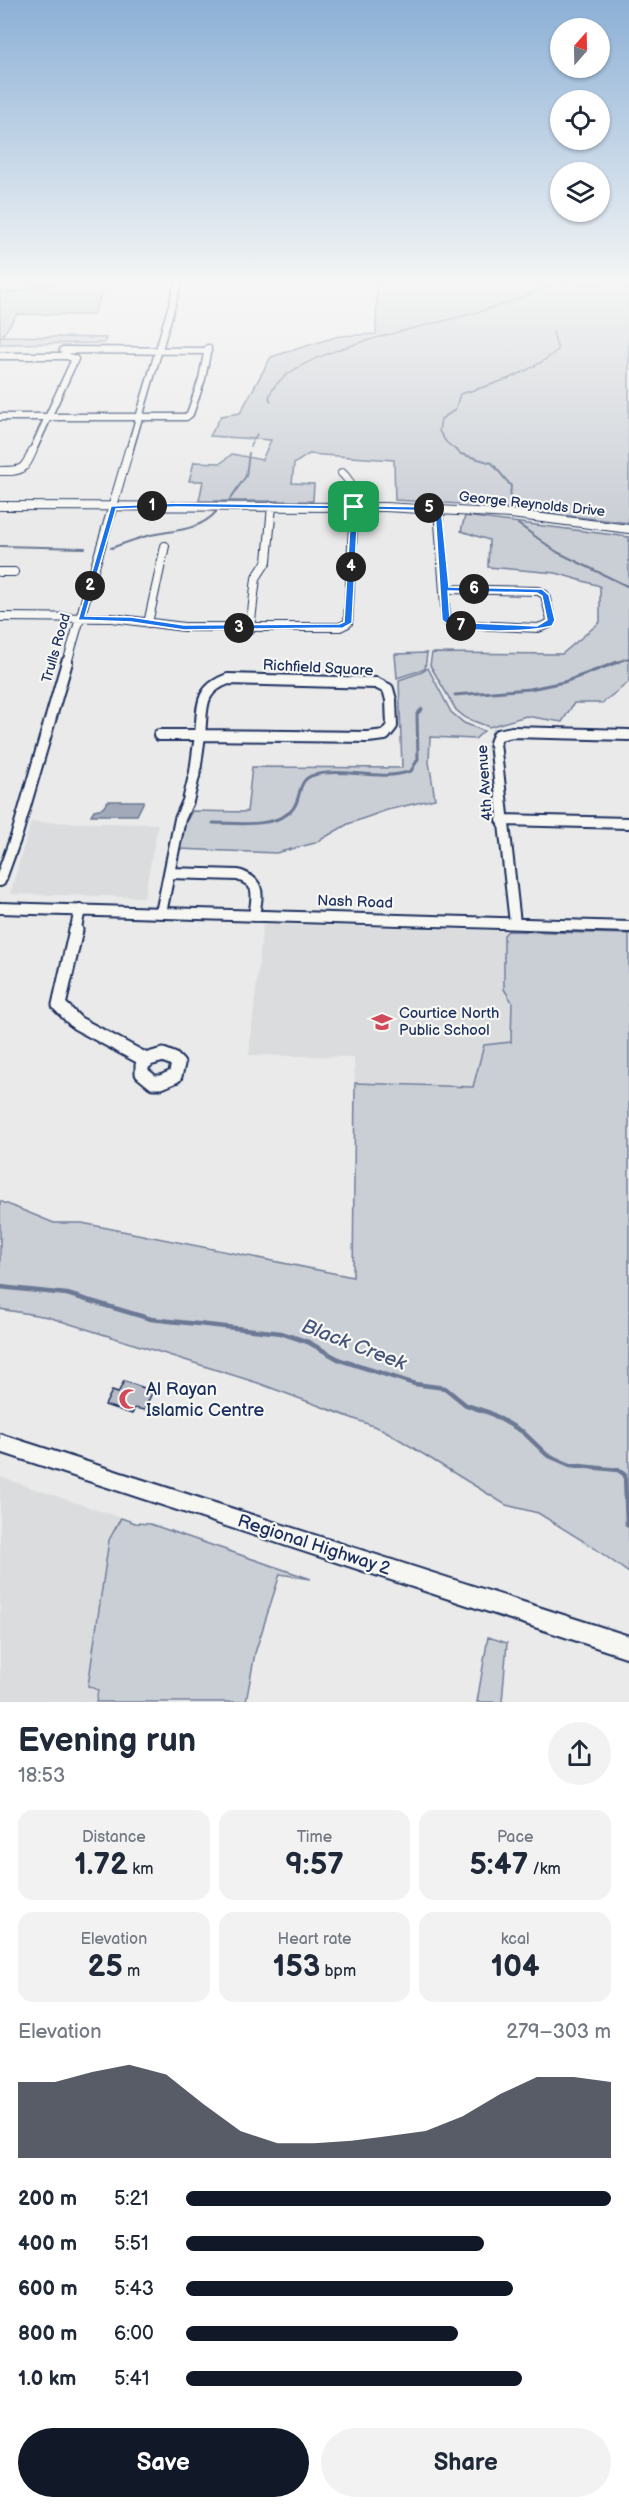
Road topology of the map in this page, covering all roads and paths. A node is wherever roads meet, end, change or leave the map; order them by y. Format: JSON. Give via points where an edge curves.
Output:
{"nodes":[{"id":1,"x":73,"y":363,"type":"edge"},
{"id":2,"x":154,"y":363,"type":"edge"},
{"id":3,"x":205,"y":363,"type":"edge"},
{"id":4,"x":0,"y":417,"type":"edge"},
{"id":5,"x":48,"y":417,"type":"junction"},
{"id":6,"x":139,"y":417,"type":"junction"},
{"id":7,"x":0,"y":471,"type":"edge"},
{"id":8,"x":342,"y":473,"type":"dead end"},
{"id":9,"x":272,"y":506,"type":"junction"},
{"id":10,"x":0,"y":507,"type":"edge"},
{"id":11,"x":113,"y":507,"type":"junction"},
{"id":12,"x":354,"y":507,"type":"junction"},
{"id":13,"x":438,"y":508,"type":"junction"},
{"id":14,"x":629,"y":529,"type":"edge"},
{"id":15,"x":165,"y":546,"type":"dead end"},
{"id":16,"x":0,"y":572,"type":"edge"},
{"id":17,"x":14,"y":572,"type":"dead end"},
{"id":18,"x":445,"y":589,"type":"junction"},
{"id":19,"x":0,"y":617,"type":"edge"},
{"id":20,"x":81,"y":618,"type":"junction"},
{"id":21,"x":148,"y":622,"type":"junction"},
{"id":22,"x":250,"y":629,"type":"junction"},
{"id":23,"x":159,"y":735,"type":"dead end"},
{"id":24,"x":629,"y":735,"type":"edge"},
{"id":25,"x":199,"y":737,"type":"junction"},
{"id":26,"x":502,"y":819,"type":"junction"},
{"id":27,"x":629,"y":823,"type":"edge"},
{"id":28,"x":169,"y":873,"type":"junction"},
{"id":29,"x":0,"y":881,"type":"edge"},
{"id":30,"x":0,"y":908,"type":"edge"},
{"id":31,"x":81,"y":910,"type":"junction"},
{"id":32,"x":161,"y":913,"type":"junction"},
{"id":33,"x":254,"y":916,"type":"junction"},
{"id":34,"x":515,"y":923,"type":"junction"},
{"id":35,"x":629,"y":927,"type":"edge"},
{"id":36,"x":146,"y":1060,"type":"dead end"},
{"id":37,"x":0,"y":1443,"type":"edge"},
{"id":38,"x":629,"y":1647,"type":"edge"}],
"edges":[{"from":1,"to":5,"type":"street"},
{"from":2,"to":6,"type":"street","name":"Trulls Road"},
{"from":3,"to":6,"type":"street","via":[[189,416]]},
{"from":4,"to":5,"type":"street"},
{"from":5,"to":6,"type":"street"},
{"from":5,"to":7,"type":"street","via":[[26,466],[17,471]]},
{"from":6,"to":11,"type":"street","name":"Trulls Road"},
{"from":8,"to":12,"type":"street","via":[[349,479]]},
{"from":9,"to":11,"type":"street","name":"George Reynolds Drive"},
{"from":9,"to":12,"type":"street","name":"George Reynolds Drive"},
{"from":9,"to":22,"type":"street","via":[[267,561],[256,578]]},
{"from":10,"to":11,"type":"street","name":"George Reynolds Drive"},
{"from":11,"to":20,"type":"street","name":"Trulls Road"},
{"from":12,"to":13,"type":"street","name":"George Reynolds Drive"},
{"from":12,"to":22,"type":"street","via":[[348,623],[340,627]]},
{"from":13,"to":14,"type":"street","name":"George Reynolds Drive"},
{"from":13,"to":18,"type":"street"},
{"from":15,"to":21,"type":"street"},
{"from":16,"to":17,"type":"street"},
{"from":18,"to":18,"type":"street","via":[[446,620],[450,624],[538,628],[551,620],[545,595],[539,591]]},
{"from":19,"to":20,"type":"street"},
{"from":20,"to":21,"type":"street"},
{"from":20,"to":29,"type":"street","name":"Trulls Road"},
{"from":21,"to":22,"type":"street"},
{"from":23,"to":25,"type":"street"},
{"from":24,"to":26,"type":"street","name":"4th Avenue","via":[[498,735],[495,743]]},
{"from":25,"to":25,"type":"street","name":"Richfield Square","via":[[385,735],[392,726],[391,700],[388,689],[376,683],[228,680],[212,685],[205,695]]},
{"from":25,"to":28,"type":"street","name":"Richfield Square","via":[[195,772]]},
{"from":26,"to":27,"type":"street"},
{"from":26,"to":34,"type":"street","name":"4th Avenue"},
{"from":28,"to":32,"type":"street","name":"Richfield Square"},
{"from":28,"to":33,"type":"street","via":[[249,878],[255,884]]},
{"from":30,"to":31,"type":"street","name":"Nash Road"},
{"from":31,"to":32,"type":"street","name":"Nash Road"},
{"from":31,"to":36,"type":"street","via":[[59,1005],[77,1023]]},
{"from":32,"to":33,"type":"street","name":"Nash Road"},
{"from":33,"to":34,"type":"street","name":"Nash Road"},
{"from":34,"to":35,"type":"street","name":"Nash Road"},
{"from":37,"to":38,"type":"main road","name":"Regional Highway 2"}]}
